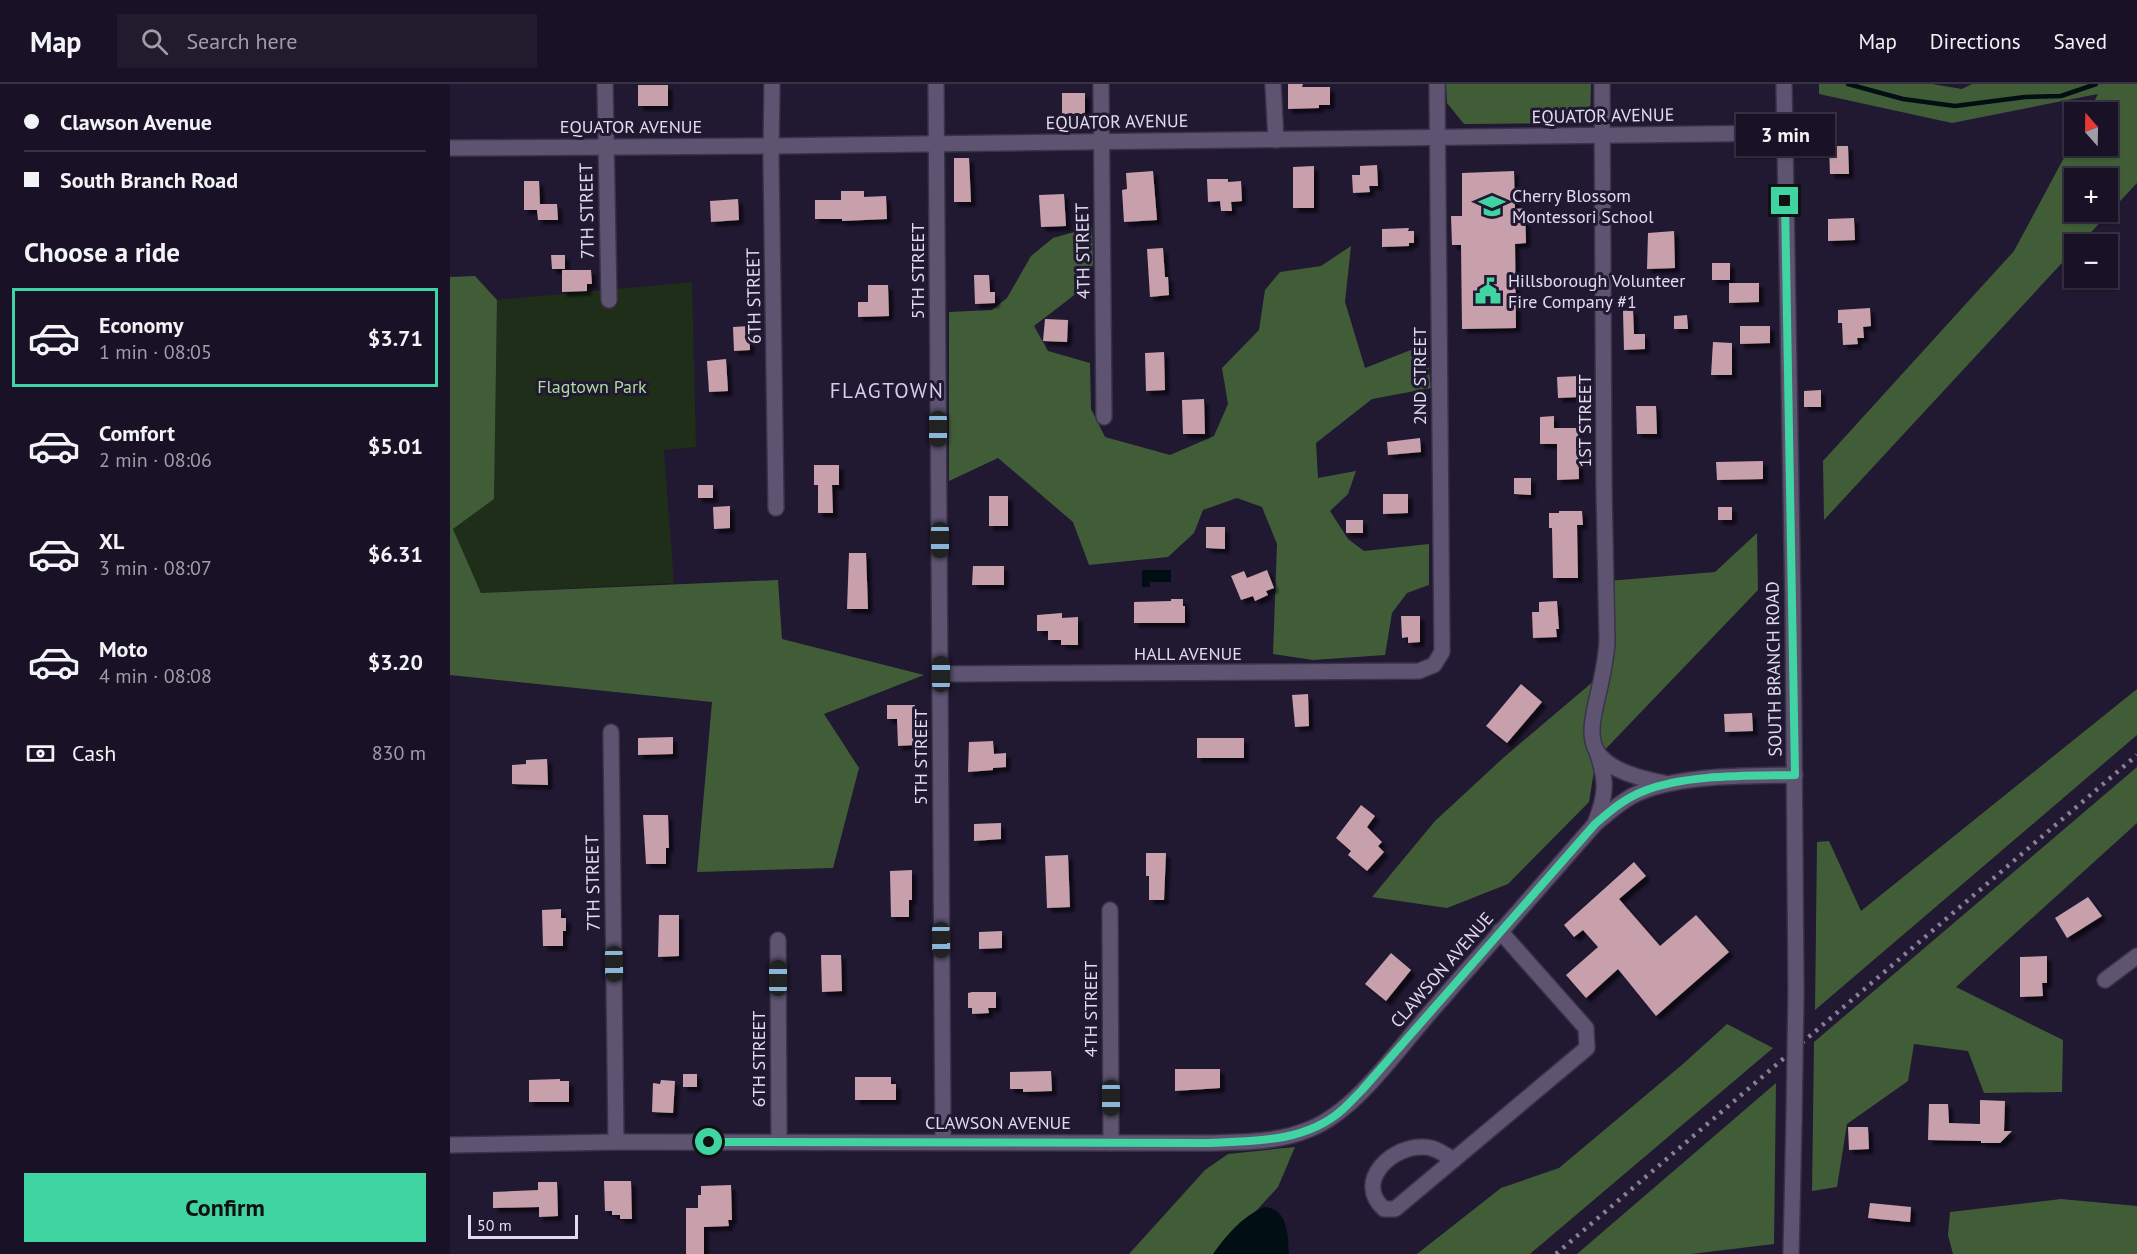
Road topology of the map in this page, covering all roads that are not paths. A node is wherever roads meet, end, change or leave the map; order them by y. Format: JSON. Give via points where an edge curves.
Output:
{"nodes":[{"id":1,"x":604,"y":84,"type":"edge"},
{"id":2,"x":772,"y":84,"type":"edge"},
{"id":3,"x":936,"y":84,"type":"edge"},
{"id":4,"x":1101,"y":84,"type":"edge"},
{"id":5,"x":1274,"y":84,"type":"edge"},
{"id":6,"x":1437,"y":84,"type":"edge"},
{"id":7,"x":1602,"y":84,"type":"edge"},
{"id":8,"x":1784,"y":84,"type":"edge"},
{"id":9,"x":1784,"y":133,"type":"junction"},
{"id":10,"x":1602,"y":136,"type":"junction"},
{"id":11,"x":1437,"y":138,"type":"junction"},
{"id":12,"x":1276,"y":140,"type":"junction"},
{"id":13,"x":1101,"y":142,"type":"junction"},
{"id":14,"x":937,"y":144,"type":"junction"},
{"id":15,"x":771,"y":146,"type":"junction"},
{"id":16,"x":605,"y":147,"type":"junction"},
{"id":17,"x":450,"y":148,"type":"edge"},
{"id":18,"x":609,"y":300,"type":"dead end"},
{"id":19,"x":1104,"y":417,"type":"dead end"},
{"id":20,"x":776,"y":508,"type":"dead end"},
{"id":21,"x":1434,"y":665,"type":"joint"},
{"id":22,"x":941,"y":674,"type":"junction"},
{"id":23,"x":611,"y":732,"type":"dead end"},
{"id":24,"x":1598,"y":755,"type":"junction"},
{"id":25,"x":1795,"y":775,"type":"junction"},
{"id":26,"x":1666,"y":783,"type":"junction"},
{"id":27,"x":1595,"y":824,"type":"junction"},
{"id":28,"x":1110,"y":910,"type":"dead end"},
{"id":29,"x":1500,"y":931,"type":"junction"},
{"id":30,"x":778,"y":940,"type":"dead end"},
{"id":31,"x":2137,"y":956,"type":"edge"},
{"id":32,"x":2105,"y":980,"type":"dead end"},
{"id":33,"x":616,"y":1142,"type":"junction"},
{"id":34,"x":779,"y":1142,"type":"junction"},
{"id":35,"x":943,"y":1142,"type":"junction"},
{"id":36,"x":1111,"y":1143,"type":"junction"},
{"id":37,"x":450,"y":1145,"type":"edge"},
{"id":38,"x":1454,"y":1160,"type":"junction"},
{"id":39,"x":1791,"y":1254,"type":"edge"}],
"edges":[{"from":1,"to":16,"type":"street","name":"7TH STREET"},
{"from":2,"to":15,"type":"street","name":"6TH STREET"},
{"from":3,"to":14,"type":"street","name":"5TH STREET"},
{"from":4,"to":13,"type":"street","name":"4TH STREET"},
{"from":5,"to":12,"type":"street"},
{"from":6,"to":11,"type":"street","name":"2ND STREET"},
{"from":7,"to":10,"type":"street","name":"1ST STREET"},
{"from":8,"to":9,"type":"street","name":"SOUTH BRANCH ROAD"},
{"from":9,"to":10,"type":"street","name":"EQUATOR AVENUE"},
{"from":9,"to":25,"type":"street","name":"SOUTH BRANCH ROAD"},
{"from":10,"to":11,"type":"street","name":"EQUATOR AVENUE"},
{"from":10,"to":24,"type":"street","name":"1ST STREET","via":[[1607,641],[1606,664],[1591,724]]},
{"from":11,"to":12,"type":"street","name":"EQUATOR AVENUE"},
{"from":11,"to":21,"type":"street","name":"2ND STREET","via":[[1442,652]]},
{"from":12,"to":13,"type":"street","name":"EQUATOR AVENUE"},
{"from":13,"to":14,"type":"street","name":"EQUATOR AVENUE"},
{"from":13,"to":19,"type":"street","name":"4TH STREET"},
{"from":14,"to":15,"type":"street","name":"EQUATOR AVENUE"},
{"from":14,"to":22,"type":"street","name":"5TH STREET"},
{"from":15,"to":16,"type":"street","name":"EQUATOR AVENUE"},
{"from":15,"to":20,"type":"street","name":"6TH STREET"},
{"from":16,"to":17,"type":"street","name":"EQUATOR AVENUE"},
{"from":16,"to":18,"type":"street","name":"7TH STREET"},
{"from":21,"to":22,"type":"street","name":"HALL AVENUE","via":[[1419,671]]},
{"from":22,"to":35,"type":"street","name":"5TH STREET"},
{"from":23,"to":33,"type":"street","name":"7TH STREET"},
{"from":24,"to":26,"type":"street","via":[[1635,777]]},
{"from":24,"to":27,"type":"street","name":"1ST STREET","via":[[1605,789]]},
{"from":25,"to":26,"type":"street","name":"CLAWSON AVENUE"},
{"from":25,"to":39,"type":"street","name":"SOUTH BRANCH ROAD","bridge":true},
{"from":26,"to":27,"type":"street","name":"CLAWSON AVENUE","via":[[1630,797]]},
{"from":27,"to":29,"type":"street","name":"CLAWSON AVENUE"},
{"from":28,"to":36,"type":"street","name":"4TH STREET"},
{"from":29,"to":36,"type":"street","name":"CLAWSON AVENUE","via":[[1362,1090],[1340,1112],[1311,1129],[1257,1141]]},
{"from":29,"to":38,"type":"street","via":[[1586,1028],[1587,1048]]},
{"from":30,"to":34,"type":"street","name":"6TH STREET"},
{"from":31,"to":32,"type":"street"},
{"from":33,"to":34,"type":"street","name":"CLAWSON AVENUE"},
{"from":33,"to":37,"type":"street","name":"CLAWSON AVENUE"},
{"from":34,"to":35,"type":"street","name":"CLAWSON AVENUE"},
{"from":35,"to":36,"type":"street","name":"CLAWSON AVENUE"},
{"from":38,"to":38,"type":"street","via":[[1395,1209],[1384,1209],[1376,1202],[1373,1179],[1400,1152],[1434,1148]]}]}
